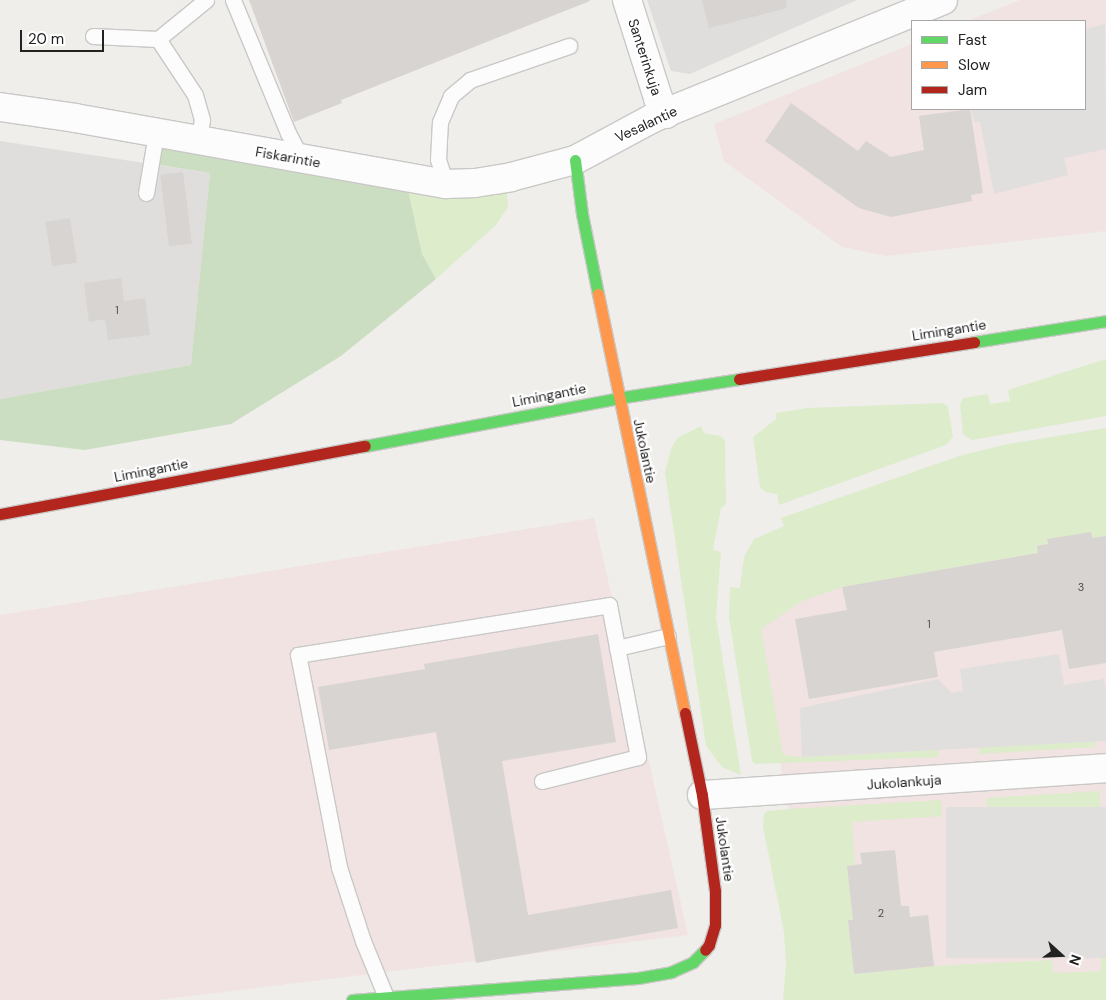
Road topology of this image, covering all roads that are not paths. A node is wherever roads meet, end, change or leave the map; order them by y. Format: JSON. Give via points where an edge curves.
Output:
{"nodes":[{"id":1,"x":206,"y":0,"type":"edge"},
{"id":2,"x":233,"y":0,"type":"edge"},
{"id":3,"x":627,"y":0,"type":"edge"},
{"id":4,"x":943,"y":0,"type":"edge"},
{"id":5,"x":93,"y":36,"type":"dead end"},
{"id":6,"x":158,"y":39,"type":"junction"},
{"id":7,"x":568,"y":46,"type":"dead end"},
{"id":8,"x":0,"y":107,"type":"edge"},
{"id":9,"x":666,"y":114,"type":"junction"},
{"id":10,"x":156,"y":133,"type":"junction"},
{"id":11,"x":198,"y":141,"type":"junction"},
{"id":12,"x":303,"y":160,"type":"junction"},
{"id":13,"x":575,"y":160,"type":"junction"},
{"id":14,"x":446,"y":184,"type":"junction"},
{"id":15,"x":146,"y":193,"type":"dead end"},
{"id":16,"x":1106,"y":321,"type":"edge"},
{"id":17,"x":618,"y":398,"type":"junction"},
{"id":18,"x":0,"y":514,"type":"edge"},
{"id":19,"x":668,"y":636,"type":"junction"},
{"id":20,"x":617,"y":648,"type":"junction"},
{"id":21,"x":1106,"y":768,"type":"edge"},
{"id":22,"x":542,"y":781,"type":"dead end"},
{"id":23,"x":702,"y":794,"type":"junction"},
{"id":24,"x":386,"y":997,"type":"junction"},
{"id":25,"x":352,"y":1000,"type":"edge"}],
"edges":[{"from":1,"to":6,"type":"lane"},
{"from":2,"to":12,"type":"lane","via":[[288,134]]},
{"from":3,"to":9,"type":"street","name":"Santerinkuja"},
{"from":4,"to":9,"type":"street","name":"Vesalantie"},
{"from":5,"to":6,"type":"lane"},
{"from":6,"to":11,"type":"lane","via":[[195,96],[202,120]]},
{"from":7,"to":14,"type":"lane","via":[[470,80],[451,96],[440,122],[438,159]]},
{"from":8,"to":10,"type":"street","name":"Fiskarintie"},
{"from":9,"to":13,"type":"street","name":"Vesalantie"},
{"from":10,"to":11,"type":"street","name":"Fiskarintie"},
{"from":10,"to":15,"type":"lane"},
{"from":11,"to":12,"type":"street","name":"Fiskarintie"},
{"from":12,"to":14,"type":"street","name":"Fiskarintie"},
{"from":13,"to":14,"type":"street","name":"Fiskarintie","via":[[511,177]]},
{"from":13,"to":17,"type":"street","via":[[582,214]]},
{"from":16,"to":17,"type":"street","name":"Limingantie"},
{"from":17,"to":18,"type":"street","name":"Limingantie"},
{"from":17,"to":19,"type":"street","name":"Jukolantie"},
{"from":19,"to":20,"type":"lane"},
{"from":19,"to":23,"type":"street","name":"Jukolantie"},
{"from":20,"to":22,"type":"lane","via":[[638,758]]},
{"from":20,"to":24,"type":"lane","via":[[608,605],[298,655],[339,867],[363,941]]},
{"from":21,"to":23,"type":"street","name":"Jukolankuja"},
{"from":23,"to":24,"type":"street","name":"Jukolantie","via":[[715,891],[715,925],[709,945],[693,962],[671,972],[638,978]]},
{"from":24,"to":25,"type":"street","name":"Jukolantie"}]}
